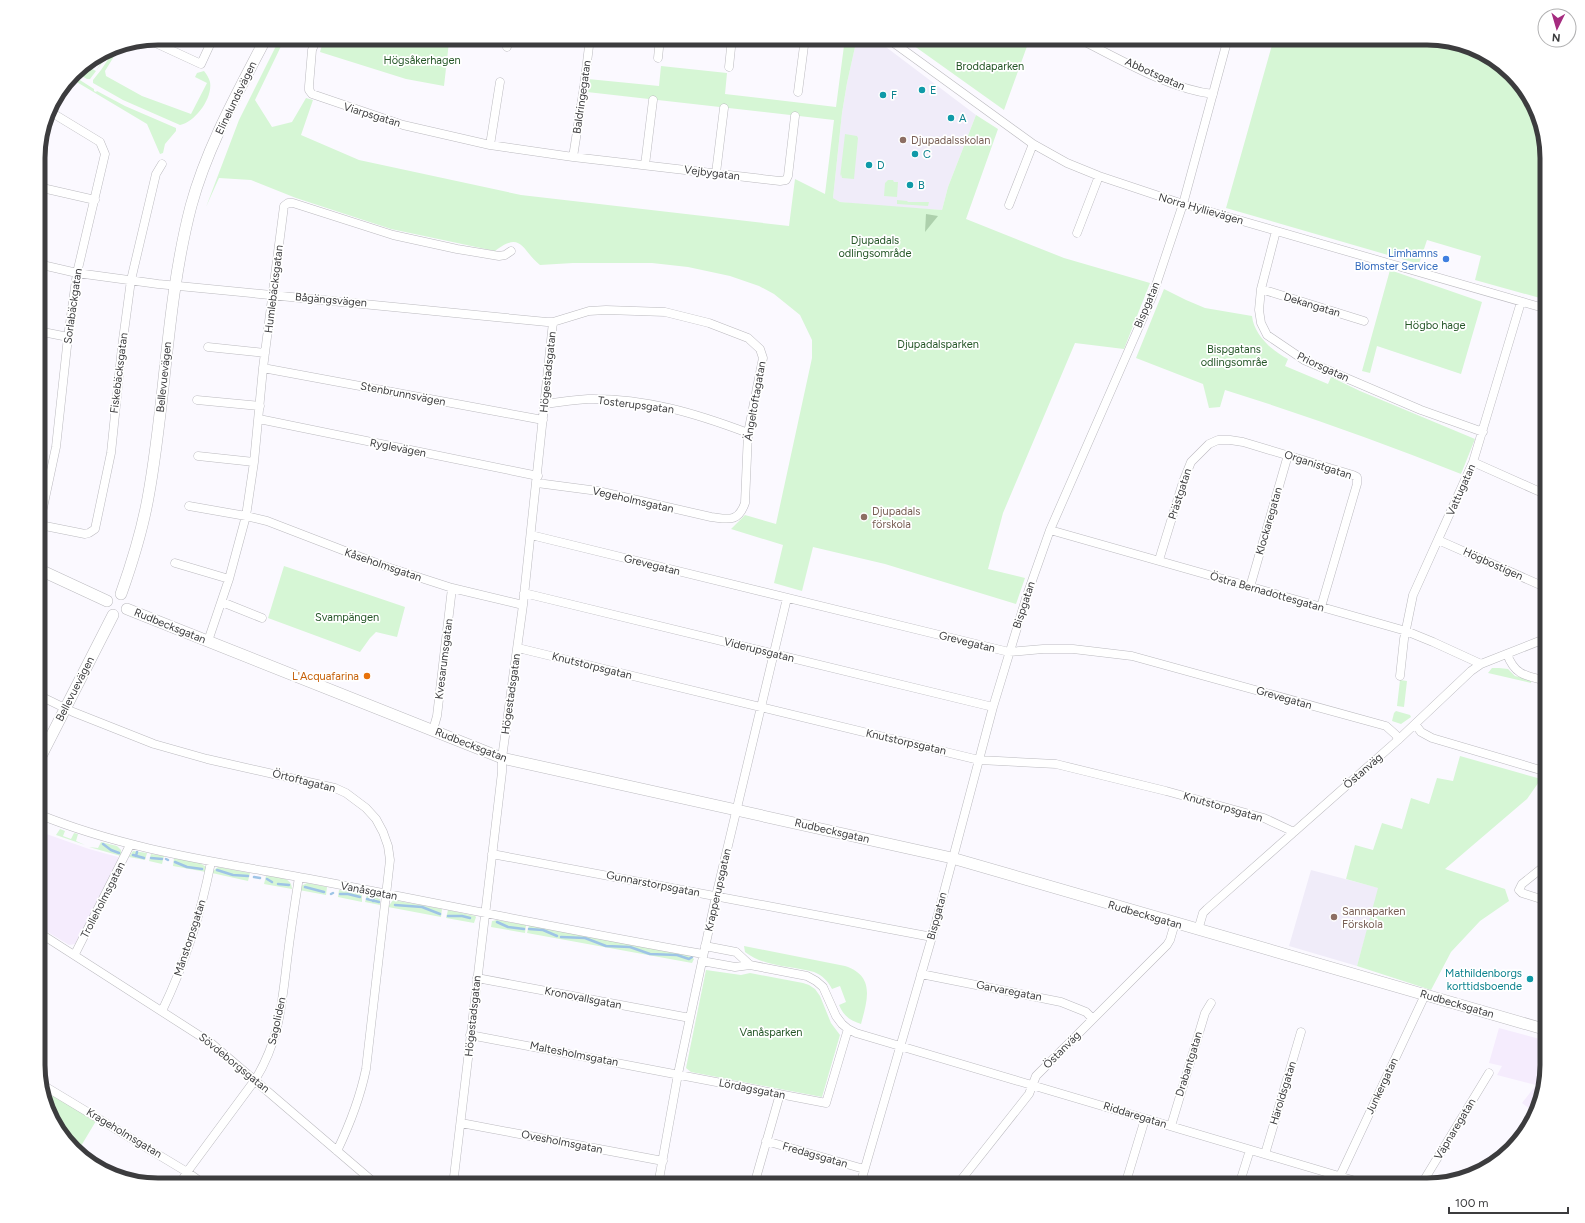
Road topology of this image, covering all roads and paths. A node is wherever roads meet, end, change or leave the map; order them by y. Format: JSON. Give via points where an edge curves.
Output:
{"nodes":[{"id":1,"x":160,"y":45,"type":"edge"},
{"id":2,"x":210,"y":45,"type":"edge"},
{"id":3,"x":262,"y":45,"type":"edge"},
{"id":4,"x":314,"y":45,"type":"edge"},
{"id":5,"x":589,"y":45,"type":"edge"},
{"id":6,"x":659,"y":45,"type":"edge"},
{"id":7,"x":731,"y":45,"type":"edge"},
{"id":8,"x":804,"y":45,"type":"edge"},
{"id":9,"x":897,"y":45,"type":"edge"},
{"id":10,"x":1092,"y":45,"type":"edge"},
{"id":11,"x":1226,"y":45,"type":"edge"},
{"id":12,"x":658,"y":58,"type":"dead end"},
{"id":13,"x":729,"y":67,"type":"dead end"},
{"id":14,"x":500,"y":82,"type":"dead end"},
{"id":15,"x":798,"y":92,"type":"dead end"},
{"id":16,"x":1213,"y":94,"type":"junction"},
{"id":17,"x":653,"y":100,"type":"dead end"},
{"id":18,"x":724,"y":108,"type":"dead end"},
{"id":19,"x":54,"y":114,"type":"edge"},
{"id":20,"x":795,"y":116,"type":"dead end"},
{"id":21,"x":1033,"y":144,"type":"junction"},
{"id":22,"x":490,"y":145,"type":"junction"},
{"id":23,"x":573,"y":156,"type":"junction"},
{"id":24,"x":207,"y":160,"type":"joint"},
{"id":25,"x":162,"y":164,"type":"dead end"},
{"id":26,"x":645,"y":165,"type":"junction"},
{"id":27,"x":716,"y":173,"type":"junction"},
{"id":28,"x":1099,"y":176,"type":"junction"},
{"id":29,"x":45,"y":189,"type":"edge"},
{"id":30,"x":95,"y":200,"type":"junction"},
{"id":31,"x":1183,"y":204,"type":"junction"},
{"id":32,"x":1009,"y":205,"type":"dead end"},
{"id":33,"x":1276,"y":231,"type":"junction"},
{"id":34,"x":1077,"y":233,"type":"dead end"},
{"id":35,"x":511,"y":252,"type":"dead end"},
{"id":36,"x":45,"y":266,"type":"edge"},
{"id":37,"x":77,"y":273,"type":"junction"},
{"id":38,"x":131,"y":280,"type":"junction"},
{"id":39,"x":175,"y":285,"type":"junction"},
{"id":40,"x":1260,"y":289,"type":"junction"},
{"id":41,"x":274,"y":295,"type":"junction"},
{"id":42,"x":1521,"y":302,"type":"junction"},
{"id":43,"x":1540,"y":307,"type":"edge"},
{"id":44,"x":1364,"y":321,"type":"dead end"},
{"id":45,"x":553,"y":322,"type":"junction"},
{"id":46,"x":45,"y":333,"type":"edge"},
{"id":47,"x":68,"y":336,"type":"junction"},
{"id":48,"x":208,"y":346,"type":"dead end"},
{"id":49,"x":265,"y":353,"type":"junction"},
{"id":50,"x":263,"y":368,"type":"junction"},
{"id":51,"x":197,"y":400,"type":"dead end"},
{"id":52,"x":545,"y":404,"type":"junction"},
{"id":53,"x":260,"y":406,"type":"junction"},
{"id":54,"x":259,"y":419,"type":"junction"},
{"id":55,"x":543,"y":420,"type":"junction"},
{"id":56,"x":1483,"y":432,"type":"junction"},
{"id":57,"x":748,"y":433,"type":"junction"},
{"id":58,"x":1218,"y":440,"type":"joint"},
{"id":59,"x":1288,"y":455,"type":"junction"},
{"id":60,"x":198,"y":456,"type":"dead end"},
{"id":61,"x":254,"y":462,"type":"junction"},
{"id":62,"x":1474,"y":462,"type":"junction"},
{"id":63,"x":537,"y":480,"type":"junction"},
{"id":64,"x":1540,"y":492,"type":"edge"},
{"id":65,"x":47,"y":493,"type":"joint"},
{"id":66,"x":45,"y":502,"type":"edge"},
{"id":67,"x":189,"y":506,"type":"dead end"},
{"id":68,"x":246,"y":516,"type":"junction"},
{"id":69,"x":730,"y":519,"type":"joint"},
{"id":70,"x":45,"y":529,"type":"edge"},
{"id":71,"x":1050,"y":530,"type":"junction"},
{"id":72,"x":531,"y":535,"type":"junction"},
{"id":73,"x":1438,"y":540,"type":"junction"},
{"id":74,"x":1158,"y":560,"type":"junction"},
{"id":75,"x":175,"y":563,"type":"dead end"},
{"id":76,"x":45,"y":572,"type":"edge"},
{"id":77,"x":229,"y":579,"type":"junction"},
{"id":78,"x":1540,"y":585,"type":"edge"},
{"id":79,"x":1250,"y":587,"type":"junction"},
{"id":80,"x":452,"y":588,"type":"junction"},
{"id":81,"x":524,"y":593,"type":"junction"},
{"id":82,"x":121,"y":594,"type":"junction"},
{"id":83,"x":787,"y":598,"type":"junction"},
{"id":84,"x":107,"y":600,"type":"junction"},
{"id":85,"x":222,"y":602,"type":"junction"},
{"id":86,"x":523,"y":605,"type":"junction"},
{"id":87,"x":1321,"y":607,"type":"junction"},
{"id":88,"x":127,"y":609,"type":"junction"},
{"id":89,"x":113,"y":615,"type":"junction"},
{"id":90,"x":262,"y":618,"type":"dead end"},
{"id":91,"x":1406,"y":631,"type":"junction"},
{"id":92,"x":208,"y":641,"type":"junction"},
{"id":93,"x":1540,"y":641,"type":"edge"},
{"id":94,"x":518,"y":648,"type":"junction"},
{"id":95,"x":1009,"y":652,"type":"junction"},
{"id":96,"x":774,"y":654,"type":"junction"},
{"id":97,"x":1507,"y":654,"type":"junction"},
{"id":98,"x":1481,"y":664,"type":"junction"},
{"id":99,"x":1400,"y":676,"type":"dead end"},
{"id":100,"x":1540,"y":679,"type":"edge"},
{"id":101,"x":45,"y":698,"type":"edge"},
{"id":102,"x":993,"y":707,"type":"junction"},
{"id":103,"x":65,"y":708,"type":"junction"},
{"id":104,"x":760,"y":708,"type":"junction"},
{"id":105,"x":1415,"y":724,"type":"junction"},
{"id":106,"x":433,"y":730,"type":"junction"},
{"id":107,"x":1398,"y":740,"type":"junction"},
{"id":108,"x":45,"y":748,"type":"edge"},
{"id":109,"x":502,"y":758,"type":"junction"},
{"id":110,"x":979,"y":760,"type":"junction"},
{"id":111,"x":1540,"y":770,"type":"edge"},
{"id":112,"x":736,"y":809,"type":"junction"},
{"id":113,"x":45,"y":817,"type":"edge"},
{"id":114,"x":1294,"y":832,"type":"junction"},
{"id":115,"x":130,"y":845,"type":"junction"},
{"id":116,"x":492,"y":854,"type":"junction"},
{"id":117,"x":952,"y":858,"type":"junction"},
{"id":118,"x":211,"y":862,"type":"junction"},
{"id":119,"x":1540,"y":870,"type":"edge"},
{"id":120,"x":299,"y":878,"type":"junction"},
{"id":121,"x":387,"y":894,"type":"junction"},
{"id":122,"x":716,"y":896,"type":"junction"},
{"id":123,"x":1540,"y":898,"type":"edge"},
{"id":124,"x":485,"y":913,"type":"junction"},
{"id":125,"x":1175,"y":923,"type":"junction"},
{"id":126,"x":1198,"y":930,"type":"junction"},
{"id":127,"x":45,"y":936,"type":"edge"},
{"id":128,"x":932,"y":937,"type":"junction"},
{"id":129,"x":75,"y":954,"type":"junction"},
{"id":130,"x":704,"y":954,"type":"junction"},
{"id":131,"x":750,"y":965,"type":"junction"},
{"id":132,"x":921,"y":974,"type":"junction"},
{"id":133,"x":477,"y":978,"type":"junction"},
{"id":134,"x":1425,"y":995,"type":"junction"},
{"id":135,"x":1211,"y":1004,"type":"dead end"},
{"id":136,"x":162,"y":1011,"type":"junction"},
{"id":137,"x":690,"y":1018,"type":"junction"},
{"id":138,"x":1093,"y":1019,"type":"junction"},
{"id":139,"x":1540,"y":1028,"type":"edge"},
{"id":140,"x":848,"y":1029,"type":"junction"},
{"id":141,"x":1301,"y":1032,"type":"dead end"},
{"id":142,"x":470,"y":1035,"type":"junction"},
{"id":143,"x":900,"y":1046,"type":"junction"},
{"id":144,"x":1490,"y":1073,"type":"dead end"},
{"id":145,"x":678,"y":1074,"type":"junction"},
{"id":146,"x":255,"y":1080,"type":"junction"},
{"id":147,"x":1032,"y":1084,"type":"junction"},
{"id":148,"x":48,"y":1088,"type":"edge"},
{"id":149,"x":780,"y":1094,"type":"junction"},
{"id":150,"x":1145,"y":1119,"type":"junction"},
{"id":151,"x":461,"y":1123,"type":"junction"},
{"id":152,"x":1171,"y":1126,"type":"junction"},
{"id":153,"x":766,"y":1141,"type":"junction"},
{"id":154,"x":338,"y":1150,"type":"junction"},
{"id":155,"x":1250,"y":1150,"type":"junction"},
{"id":156,"x":1265,"y":1154,"type":"junction"},
{"id":157,"x":663,"y":1161,"type":"junction"},
{"id":158,"x":864,"y":1170,"type":"junction"},
{"id":159,"x":187,"y":1172,"type":"junction"},
{"id":160,"x":1340,"y":1176,"type":"junction"},
{"id":161,"x":183,"y":1178,"type":"edge"},
{"id":162,"x":195,"y":1178,"type":"edge"},
{"id":163,"x":369,"y":1178,"type":"edge"},
{"id":164,"x":454,"y":1178,"type":"edge"},
{"id":165,"x":659,"y":1178,"type":"edge"},
{"id":166,"x":756,"y":1178,"type":"edge"},
{"id":167,"x":862,"y":1178,"type":"edge"},
{"id":168,"x":963,"y":1178,"type":"edge"},
{"id":169,"x":1127,"y":1178,"type":"edge"},
{"id":170,"x":1241,"y":1178,"type":"edge"},
{"id":171,"x":1346,"y":1178,"type":"edge"},
{"id":172,"x":1425,"y":1178,"type":"edge"}],
"edges":[{"from":1,"to":2,"type":"street","via":[[201,64]]},
{"from":3,"to":24,"type":"street","name":"Elinelundsvägen"},
{"from":4,"to":22,"type":"street","name":"Viarpsgatan","via":[[309,80],[309,90],[312,94],[403,125]]},
{"from":5,"to":23,"type":"street","name":"Baldringegatan"},
{"from":6,"to":12,"type":"street"},
{"from":7,"to":13,"type":"street"},
{"from":8,"to":15,"type":"street"},
{"from":9,"to":21,"type":"street","name":"Norra Hyllievägen"},
{"from":10,"to":16,"type":"street","name":"Abbotsgatan","via":[[1180,87]]},
{"from":11,"to":16,"type":"street","name":"Bispgatan"},
{"from":14,"to":22,"type":"street"},
{"from":16,"to":31,"type":"street","name":"Bispgatan"},
{"from":17,"to":26,"type":"street"},
{"from":18,"to":27,"type":"street"},
{"from":19,"to":30,"type":"street","name":"Sorlabäckgatan","via":[[100,142],[105,154]]},
{"from":20,"to":27,"type":"street","name":"Vejbygatan","via":[[786,180]]},
{"from":21,"to":28,"type":"street","name":"Norra Hyllievägen","via":[[1067,163]]},
{"from":21,"to":32,"type":"street"},
{"from":22,"to":23,"type":"street","name":"Viarpsgatan"},
{"from":23,"to":26,"type":"street","name":"Vejbygatan"},
{"from":24,"to":39,"type":"street","name":"Bellevuevägen","via":[[191,207]]},
{"from":25,"to":38,"type":"street","name":"Fiskebäcksgatan","via":[[156,174]]},
{"from":26,"to":27,"type":"street","name":"Vejbygatan"},
{"from":28,"to":31,"type":"street","name":"Norra Hyllievägen"},
{"from":28,"to":34,"type":"street"},
{"from":29,"to":30,"type":"street"},
{"from":30,"to":37,"type":"street","name":"Sorlabäckgatan"},
{"from":31,"to":33,"type":"street","name":"Norra Hyllievägen"},
{"from":31,"to":71,"type":"street","name":"Bispgatan","via":[[1152,297]]},
{"from":33,"to":40,"type":"street","name":"Priorsgatan"},
{"from":33,"to":42,"type":"street","name":"Norra Hyllievägen"},
{"from":35,"to":41,"type":"street","name":"Humlebäcksgatan","via":[[499,256],[393,235],[288,203],[284,206]]},
{"from":36,"to":37,"type":"street","name":"Bågängsvägen"},
{"from":37,"to":38,"type":"street","name":"Bågängsvägen"},
{"from":37,"to":47,"type":"street","name":"Sorlabäckgatan"},
{"from":38,"to":39,"type":"street","name":"Bågängsvägen"},
{"from":38,"to":70,"type":"street","name":"Fiskebäcksgatan","via":[[110,453],[95,529],[85,534]]},
{"from":39,"to":41,"type":"street","name":"Bågängsvägen"},
{"from":39,"to":82,"type":"street","name":"Bellevuevägen","via":[[148,499],[138,542]]},
{"from":40,"to":44,"type":"street","name":"Dekangatan"},
{"from":40,"to":56,"type":"street","name":"Priorsgatan","via":[[1260,323],[1267,335],[1282,346],[1304,360],[1414,407]]},
{"from":41,"to":45,"type":"street","name":"Bågängsvägen"},
{"from":41,"to":49,"type":"street","name":"Humlebäcksgatan"},
{"from":42,"to":43,"type":"street","name":"Norra Hyllievägen"},
{"from":42,"to":56,"type":"street","name":"Vattugatan"},
{"from":45,"to":52,"type":"street","name":"Högestadsgatan"},
{"from":45,"to":57,"type":"street","name":"Ängeltoftagatan","via":[[589,311],[644,310],[686,316],[748,338],[760,349],[763,358]]},
{"from":46,"to":47,"type":"street"},
{"from":47,"to":65,"type":"street","name":"Sorlabäckgatan","via":[[56,447]]},
{"from":48,"to":49,"type":"street"},
{"from":49,"to":50,"type":"street","name":"Humlebäcksgatan"},
{"from":50,"to":53,"type":"street","name":"Humlebäcksgatan"},
{"from":50,"to":55,"type":"street","name":"Stenbrunnsvägen"},
{"from":51,"to":53,"type":"street"},
{"from":52,"to":55,"type":"street","name":"Högestadsgatan"},
{"from":52,"to":57,"type":"street","name":"Tosterupsgatan","via":[[587,399],[654,405],[700,415]]},
{"from":53,"to":54,"type":"street","name":"Humlebäcksgatan"},
{"from":54,"to":61,"type":"street","name":"Humlebäcksgatan"},
{"from":54,"to":63,"type":"street","name":"Ryglevägen"},
{"from":55,"to":63,"type":"street","name":"Högestadsgatan"},
{"from":56,"to":62,"type":"street","name":"Vattugatan"},
{"from":57,"to":69,"type":"street","name":"Ängeltoftagatan","via":[[745,504],[737,517]]},
{"from":58,"to":59,"type":"street","name":"Organistgatan","via":[[1230,440]]},
{"from":58,"to":74,"type":"street","name":"Prästgatan","via":[[1209,444],[1191,462]]},
{"from":59,"to":79,"type":"street","name":"Klockaregatan"},
{"from":59,"to":87,"type":"street","name":"Organistgatan","via":[[1353,474],[1357,478]]},
{"from":60,"to":61,"type":"street"},
{"from":61,"to":68,"type":"street","name":"Humlebäcksgatan"},
{"from":62,"to":64,"type":"street"},
{"from":62,"to":73,"type":"street","name":"Vattugatan"},
{"from":63,"to":69,"type":"street","name":"Vegeholmsgatan"},
{"from":63,"to":72,"type":"street","name":"Högestadsgatan"},
{"from":65,"to":66,"type":"street","name":"Sorlabäckgatan"},
{"from":67,"to":68,"type":"street","name":"Kåseholmsgatan"},
{"from":68,"to":77,"type":"street","name":"Humlebäcksgatan"},
{"from":68,"to":80,"type":"street","name":"Kåseholmsgatan","via":[[267,521],[384,566]]},
{"from":71,"to":74,"type":"street","name":"Östra Bernadottesgatan"},
{"from":71,"to":95,"type":"street","name":"Bispgatan"},
{"from":72,"to":81,"type":"street","name":"Högestadsgatan"},
{"from":72,"to":83,"type":"street","name":"Grevegatan"},
{"from":73,"to":78,"type":"street","name":"Högbostigen"},
{"from":73,"to":91,"type":"street","name":"Vattugatan","via":[[1413,594]]},
{"from":74,"to":79,"type":"street","name":"Östra Bernadottesgatan"},
{"from":75,"to":77,"type":"street"},
{"from":76,"to":84,"type":"street"},
{"from":77,"to":85,"type":"street","name":"Humlebäcksgatan"},
{"from":79,"to":87,"type":"street","name":"Östra Bernadottesgatan"},
{"from":80,"to":86,"type":"street","name":"Kåseholmsgatan"},
{"from":80,"to":106,"type":"street","name":"Kvesarumsgatan","via":[[437,716]]},
{"from":81,"to":86,"type":"street","name":"Högestadsgatan"},
{"from":81,"to":96,"type":"street","name":"Viderupsgatan"},
{"from":82,"to":84,"type":"street","via":[[112,595]]},
{"from":82,"to":88,"type":"street","via":[[127,600]]},
{"from":83,"to":95,"type":"street","name":"Grevegatan"},
{"from":83,"to":96,"type":"street","name":"Krapperupsgatan"},
{"from":84,"to":89,"type":"street","via":[[107,610]]},
{"from":85,"to":90,"type":"street"},
{"from":85,"to":92,"type":"street","name":"Humlebäcksgatan"},
{"from":86,"to":94,"type":"street","name":"Högestadsgatan"},
{"from":87,"to":91,"type":"street","name":"Östra Bernadottesgatan"},
{"from":88,"to":89,"type":"street","via":[[119,615]]},
{"from":88,"to":92,"type":"street","name":"Rudbecksgatan"},
{"from":89,"to":103,"type":"street","name":"Bellevuevägen"},
{"from":91,"to":98,"type":"street","name":"Östra Bernadottesgatan"},
{"from":91,"to":99,"type":"street","name":"Vattugatan"},
{"from":92,"to":106,"type":"street","name":"Rudbecksgatan"},
{"from":93,"to":97,"type":"street","name":"Östanväg"},
{"from":94,"to":104,"type":"street","name":"Knutstorpsgatan"},
{"from":94,"to":109,"type":"street","name":"Högestadsgatan"},
{"from":95,"to":102,"type":"street","name":"Bispgatan"},
{"from":95,"to":107,"type":"street","name":"Grevegatan","via":[[1073,649],[1132,656],[1386,726]]},
{"from":96,"to":102,"type":"street","name":"Viderupsgatan"},
{"from":96,"to":104,"type":"street","name":"Krapperupsgatan"},
{"from":97,"to":98,"type":"street","name":"Östanväg"},
{"from":97,"to":100,"type":"street","via":[[1510,664],[1517,671]]},
{"from":98,"to":105,"type":"street","name":"Östanväg"},
{"from":101,"to":103,"type":"street","name":"Örtoftagatan"},
{"from":102,"to":110,"type":"street","name":"Bispgatan"},
{"from":103,"to":108,"type":"street","name":"Bellevuevägen"},
{"from":103,"to":121,"type":"street","name":"Örtoftagatan","via":[[154,744],[346,793],[366,808],[383,832],[390,860]]},
{"from":104,"to":110,"type":"street","name":"Knutstorpsgatan"},
{"from":104,"to":112,"type":"street","name":"Krapperupsgatan"},
{"from":105,"to":107,"type":"street","name":"Östanväg"},
{"from":105,"to":111,"type":"street","via":[[1421,732],[1432,738]]},
{"from":106,"to":109,"type":"street","name":"Rudbecksgatan"},
{"from":107,"to":114,"type":"street","name":"Östanväg"},
{"from":109,"to":112,"type":"street","name":"Rudbecksgatan"},
{"from":109,"to":116,"type":"street","name":"Högestadsgatan"},
{"from":110,"to":114,"type":"street","name":"Knutstorpsgatan","via":[[1056,764],[1264,818]]},
{"from":110,"to":117,"type":"street","name":"Bispgatan"},
{"from":112,"to":117,"type":"street","name":"Rudbecksgatan"},
{"from":112,"to":122,"type":"street","name":"Krapperupsgatan"},
{"from":113,"to":115,"type":"street","name":"Vanåsgatan"},
{"from":114,"to":126,"type":"street","name":"Östanväg","via":[[1203,913]]},
{"from":115,"to":118,"type":"street","name":"Vanåsgatan"},
{"from":115,"to":129,"type":"street","name":"Trolleholmsgatan"},
{"from":116,"to":122,"type":"street","name":"Gunnarstorpsgatan"},
{"from":116,"to":124,"type":"street","name":"Högestadsgatan"},
{"from":117,"to":125,"type":"street","name":"Rudbecksgatan"},
{"from":117,"to":128,"type":"street","name":"Bispgatan"},
{"from":118,"to":120,"type":"street","name":"Vanåsgatan"},
{"from":118,"to":136,"type":"street","name":"Månstorpsgatan","via":[[192,941]]},
{"from":119,"to":123,"type":"street","via":[[1522,884],[1519,890]]},
{"from":120,"to":121,"type":"street","name":"Vanåsgatan"},
{"from":120,"to":146,"type":"street","name":"Sagoliden","via":[[281,1013],[274,1044]]},
{"from":121,"to":124,"type":"street","name":"Vanåsgatan"},
{"from":121,"to":154,"type":"street","name":"Örtoftagatan","via":[[366,1069],[361,1092]]},
{"from":122,"to":128,"type":"street","name":"Gunnarstorpsgatan"},
{"from":122,"to":130,"type":"street","name":"Krapperupsgatan"},
{"from":124,"to":130,"type":"street","name":"Vanåsgatan"},
{"from":124,"to":133,"type":"street","name":"Högestadsgatan"},
{"from":125,"to":126,"type":"street","name":"Rudbecksgatan"},
{"from":125,"to":138,"type":"street","name":"Östanväg","via":[[1167,945]]},
{"from":126,"to":134,"type":"street","name":"Rudbecksgatan"},
{"from":127,"to":129,"type":"street","name":"Sövdeborgsgatan"},
{"from":128,"to":132,"type":"street","name":"Bispgatan"},
{"from":129,"to":136,"type":"street","name":"Sövdeborgsgatan"},
{"from":130,"to":131,"type":"street","via":[[735,968]]},
{"from":130,"to":131,"type":"street","via":[[736,952]]},
{"from":130,"to":137,"type":"street","name":"Krapperupsgatan"},
{"from":131,"to":140,"type":"street","via":[[798,974],[816,981],[823,987],[836,1016]]},
{"from":132,"to":138,"type":"street","name":"Garvaregatan","via":[[1061,1002],[1086,1012]]},
{"from":132,"to":143,"type":"street","name":"Bispgatan"},
{"from":133,"to":137,"type":"street","name":"Kronovallsgatan"},
{"from":133,"to":142,"type":"street","name":"Högestadsgatan"},
{"from":134,"to":139,"type":"street","name":"Rudbecksgatan"},
{"from":134,"to":160,"type":"street","name":"Junkergatan"},
{"from":135,"to":152,"type":"street","name":"Drabantgatan","via":[[1205,1013]]},
{"from":136,"to":146,"type":"street","name":"Sövdeborgsgatan","via":[[211,1043]]},
{"from":137,"to":145,"type":"street","name":"Krapperupsgatan"},
{"from":138,"to":147,"type":"street","name":"Östanväg","via":[[1036,1076]]},
{"from":140,"to":143,"type":"street"},
{"from":140,"to":149,"type":"street","name":"Lördagsgatan","via":[[826,1103]]},
{"from":141,"to":156,"type":"street","name":"Häroldsgatan"},
{"from":142,"to":145,"type":"street","name":"Maltesholmsgatan"},
{"from":142,"to":151,"type":"street","name":"Högestadsgatan"},
{"from":143,"to":147,"type":"street","name":"Riddaregatan"},
{"from":143,"to":158,"type":"street","name":"Bispgatan"},
{"from":144,"to":172,"type":"street","name":"Väpnaregatan"},
{"from":145,"to":149,"type":"street","name":"Lördagsgatan"},
{"from":145,"to":157,"type":"street","name":"Krapperupsgatan"},
{"from":146,"to":154,"type":"street","name":"Sövdeborgsgatan"},
{"from":146,"to":159,"type":"street","name":"Sagoliden"},
{"from":147,"to":150,"type":"street","name":"Riddaregatan"},
{"from":147,"to":168,"type":"street","name":"Östanväg","via":[[1029,1094]]},
{"from":148,"to":159,"type":"street","name":"Krageholmsgatan"},
{"from":149,"to":153,"type":"street"},
{"from":150,"to":152,"type":"street","name":"Riddaregatan"},
{"from":150,"to":169,"type":"street"},
{"from":151,"to":157,"type":"street","name":"Ovesholmsgatan"},
{"from":151,"to":164,"type":"street","name":"Högestadsgatan"},
{"from":152,"to":155,"type":"street","name":"Riddaregatan"},
{"from":153,"to":158,"type":"street","name":"Fredagsgatan"},
{"from":153,"to":166,"type":"street"},
{"from":154,"to":163,"type":"street","name":"Sövdeborgsgatan"},
{"from":155,"to":156,"type":"street","name":"Riddaregatan"},
{"from":155,"to":170,"type":"street"},
{"from":156,"to":160,"type":"street","name":"Riddaregatan"},
{"from":157,"to":165,"type":"street","name":"Krapperupsgatan"},
{"from":158,"to":167,"type":"street","name":"Bispgatan"},
{"from":159,"to":161,"type":"street","name":"Sagoliden"},
{"from":159,"to":162,"type":"street","name":"Krageholmsgatan"},
{"from":160,"to":171,"type":"street","name":"Riddaregatan"}]}
